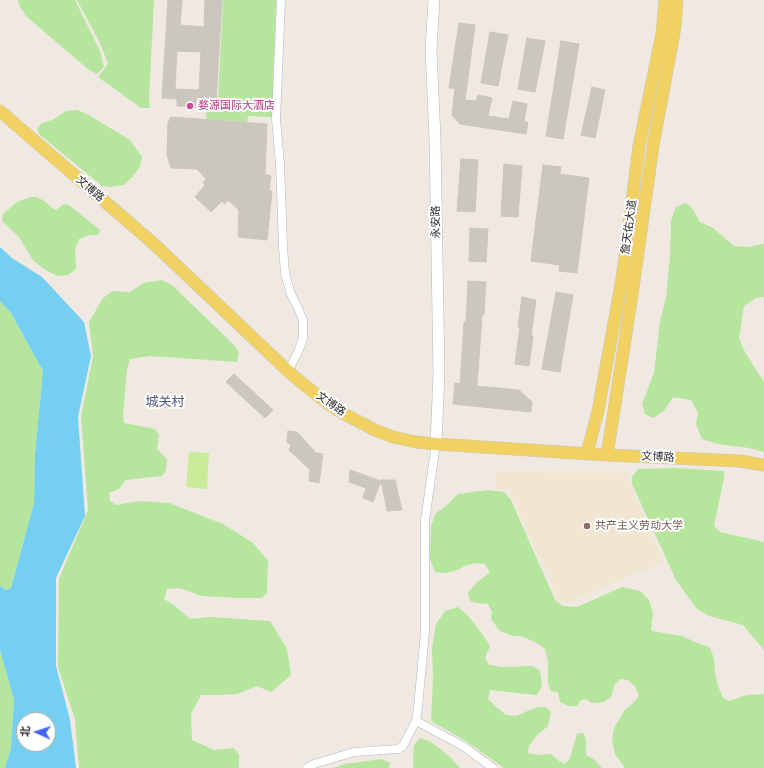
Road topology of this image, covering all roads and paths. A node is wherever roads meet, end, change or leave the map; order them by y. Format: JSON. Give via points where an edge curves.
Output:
{"nodes":[{"id":1,"x":281,"y":0,"type":"edge"},
{"id":2,"x":434,"y":0,"type":"edge"},
{"id":3,"x":665,"y":0,"type":"edge"},
{"id":4,"x":677,"y":0,"type":"edge"},
{"id":5,"x":0,"y":111,"type":"edge"},
{"id":6,"x":288,"y":371,"type":"junction"},
{"id":7,"x":436,"y":444,"type":"junction"},
{"id":8,"x":587,"y":453,"type":"junction"},
{"id":9,"x":607,"y":455,"type":"junction"},
{"id":10,"x":764,"y":465,"type":"edge"},
{"id":11,"x":416,"y":721,"type":"junction"},
{"id":12,"x":307,"y":768,"type":"edge"},
{"id":13,"x":493,"y":768,"type":"edge"}],
"edges":[{"from":1,"to":6,"type":"street","via":[[276,119],[283,252],[285,274],[303,320],[303,339]]},
{"from":2,"to":7,"type":"street","name":"永安路","via":[[430,50],[435,139],[439,374]]},
{"from":3,"to":8,"type":"main road","name":"詹天佑大道","via":[[662,33],[640,146],[622,279],[598,411]]},
{"from":4,"to":9,"type":"main road","name":"詹天佑大道"},
{"from":5,"to":6,"type":"main road","name":"文博路","via":[[154,244]]},
{"from":6,"to":7,"type":"main road","name":"文博路","via":[[327,402],[358,422],[393,437]]},
{"from":7,"to":8,"type":"main road","name":"文博路"},
{"from":7,"to":11,"type":"street","via":[[425,520],[425,632]]},
{"from":8,"to":9,"type":"main road","name":"文博路"},
{"from":9,"to":10,"type":"main road","name":"文博路","via":[[740,461]]},
{"from":11,"to":12,"type":"street","via":[[403,746],[398,749],[354,752]]},
{"from":11,"to":13,"type":"street","via":[[463,746]]}]}
